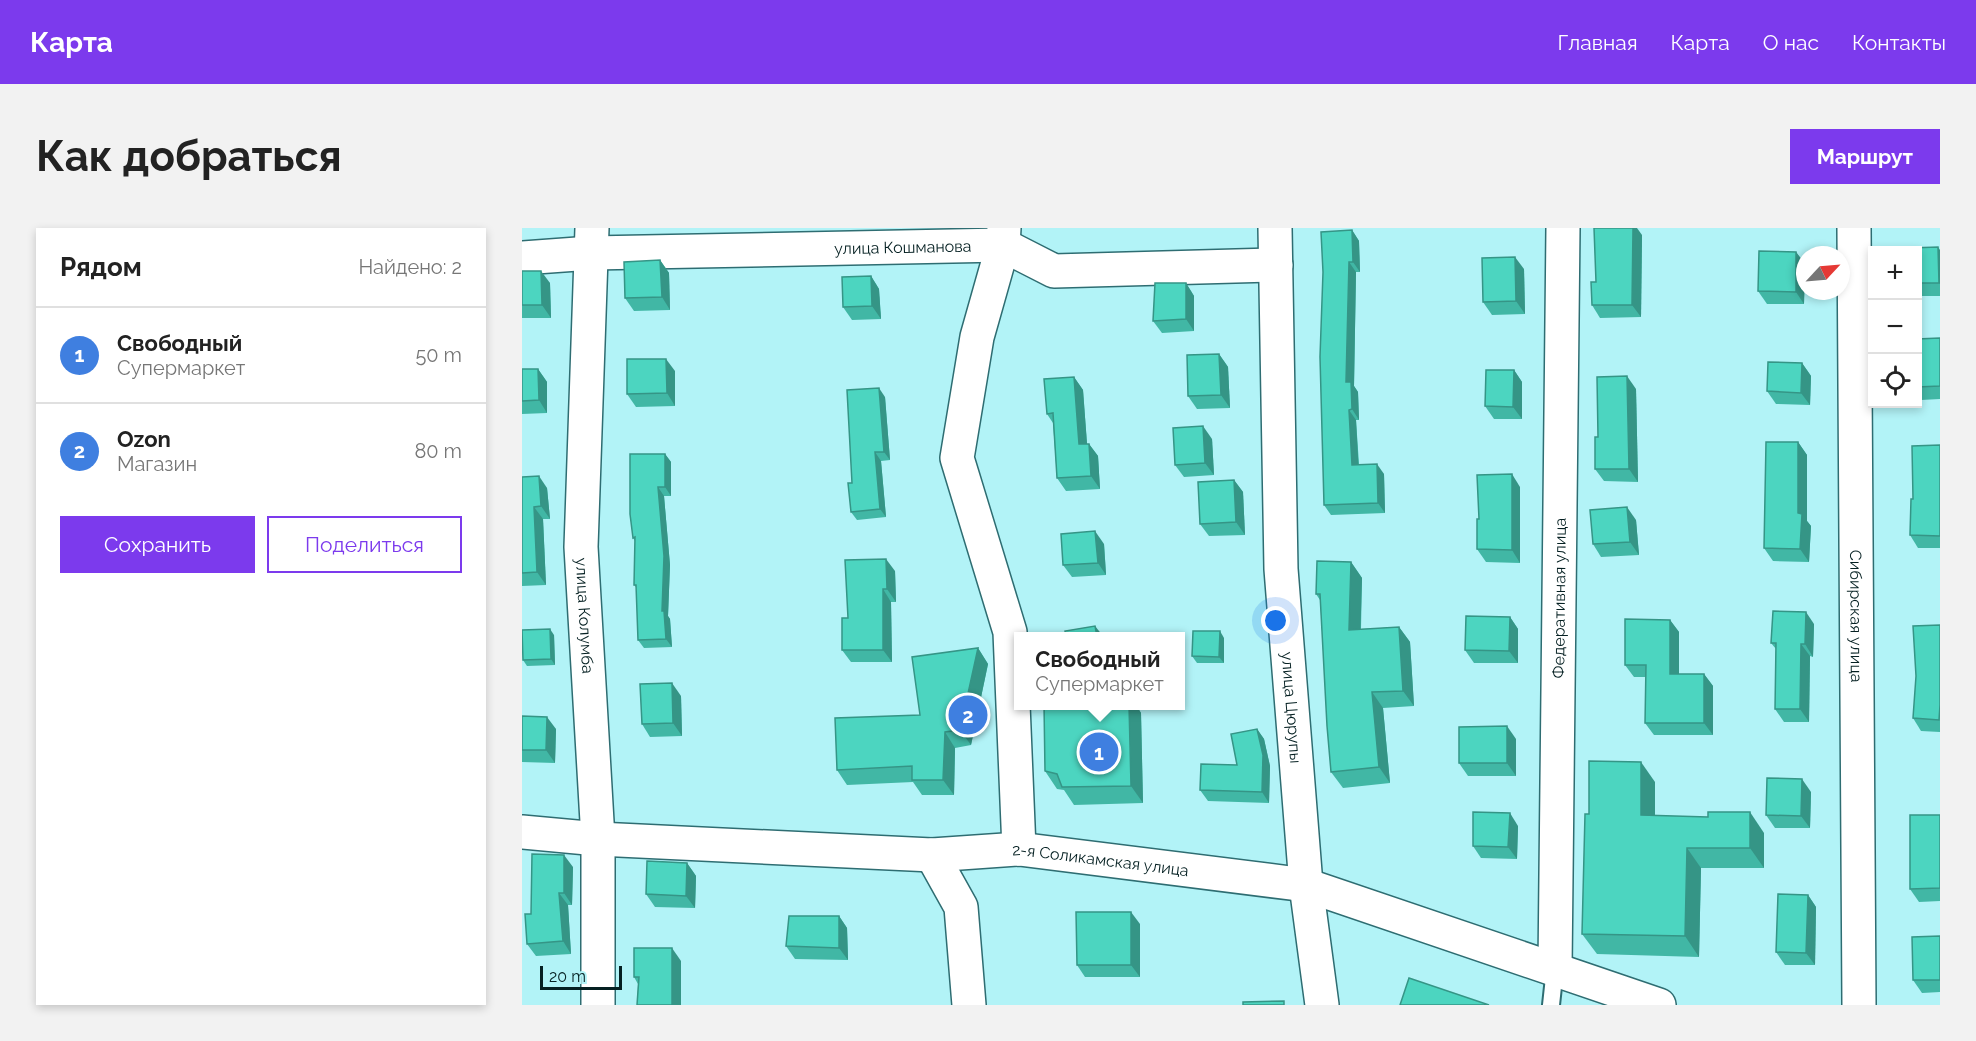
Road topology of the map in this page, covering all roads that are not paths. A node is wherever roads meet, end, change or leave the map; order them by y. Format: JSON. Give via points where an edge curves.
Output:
{"nodes":[{"id":1,"x":1275,"y":228,"type":"edge"},
{"id":2,"x":1563,"y":228,"type":"edge"},
{"id":3,"x":1854,"y":228,"type":"edge"},
{"id":4,"x":1004,"y":236,"type":"edge"},
{"id":5,"x":591,"y":241,"type":"edge"},
{"id":6,"x":522,"y":258,"type":"edge"},
{"id":7,"x":1276,"y":266,"type":"junction"},
{"id":8,"x":522,"y":832,"type":"edge"},
{"id":9,"x":598,"y":839,"type":"junction"},
{"id":10,"x":1019,"y":849,"type":"junction"},
{"id":11,"x":932,"y":855,"type":"junction"},
{"id":12,"x":1306,"y":885,"type":"junction"},
{"id":13,"x":1556,"y":968,"type":"junction"},
{"id":14,"x":598,"y":1005,"type":"edge"},
{"id":15,"x":969,"y":1005,"type":"edge"},
{"id":16,"x":1322,"y":1005,"type":"edge"},
{"id":17,"x":1551,"y":1005,"type":"edge"},
{"id":18,"x":1659,"y":1005,"type":"edge"},
{"id":19,"x":1859,"y":1005,"type":"edge"}],
"edges":[{"from":1,"to":7,"type":"street","name":"улица Цюрупы"},
{"from":2,"to":13,"type":"street","name":"Федеративная улица"},
{"from":3,"to":19,"type":"street","name":"Сибирская улица"},
{"from":4,"to":5,"type":"street","name":"улица Кошманова"},
{"from":4,"to":7,"type":"street","name":"улица Кошманова","via":[[1054,271]]},
{"from":4,"to":10,"type":"street","via":[[977,337],[957,458],[1010,632]]},
{"from":5,"to":6,"type":"street","name":"улица Кошманова"},
{"from":5,"to":9,"type":"street","name":"улица Колумба","via":[[581,547]]},
{"from":7,"to":12,"type":"street","name":"улица Цюрупы","via":[[1281,569]]},
{"from":8,"to":9,"type":"street","name":"2-я Соликамская улица"},
{"from":9,"to":11,"type":"street","name":"2-я Соликамская улица"},
{"from":9,"to":14,"type":"street","name":"улица Колумба"},
{"from":10,"to":11,"type":"street","name":"2-я Соликамская улица"},
{"from":10,"to":12,"type":"street","name":"2-я Соликамская улица"},
{"from":11,"to":15,"type":"street","via":[[961,907]]},
{"from":12,"to":13,"type":"street","name":"2-я Соликамская улица"},
{"from":12,"to":16,"type":"street","name":"улица Цюрупы"},
{"from":13,"to":17,"type":"lane"},
{"from":13,"to":18,"type":"street","name":"2-я Соликамская улица"}]}
